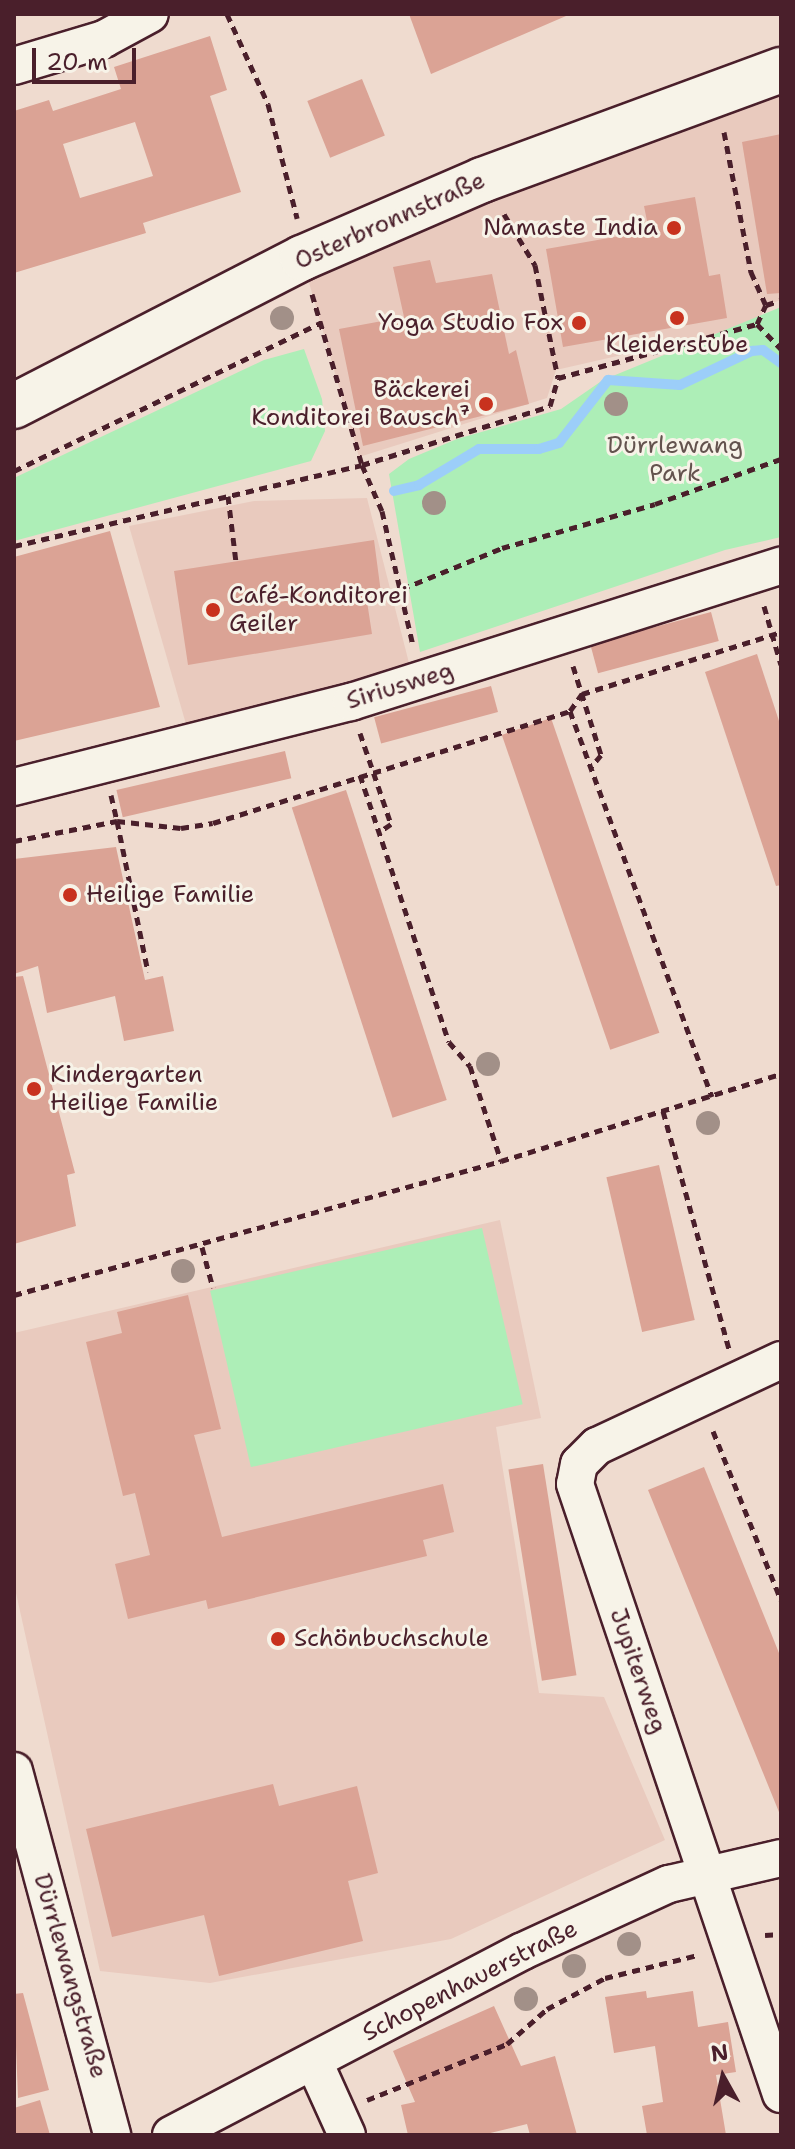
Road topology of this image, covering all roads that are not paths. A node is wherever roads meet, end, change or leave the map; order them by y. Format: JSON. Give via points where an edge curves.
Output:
{"nodes":[{"id":1,"x":150,"y":14,"type":"edge"},
{"id":2,"x":14,"y":66,"type":"edge"},
{"id":3,"x":781,"y":70,"type":"edge"},
{"id":4,"x":14,"y":406,"type":"edge"},
{"id":5,"x":781,"y":566,"type":"edge"},
{"id":6,"x":14,"y":787,"type":"edge"},
{"id":7,"x":781,"y":1360,"type":"edge"},
{"id":8,"x":15,"y":1782,"type":"edge"},
{"id":9,"x":781,"y":1858,"type":"edge"},
{"id":10,"x":707,"y":1875,"type":"junction"},
{"id":11,"x":314,"y":2062,"type":"junction"},
{"id":12,"x":781,"y":2094,"type":"edge"},
{"id":13,"x":343,"y":2122,"type":"edge"},
{"id":14,"x":112,"y":2135,"type":"edge"},
{"id":15,"x":171,"y":2135,"type":"edge"}],
"edges":[{"from":1,"to":2,"type":"street","via":[[104,39]]},
{"from":3,"to":4,"type":"street","name":"Osterbronnstraße","via":[[482,180],[302,258]]},
{"from":5,"to":6,"type":"street","name":"Siriusweg","via":[[420,681]]},
{"from":7,"to":10,"type":"street","name":"Jupiterweg","via":[[597,1446],[579,1464],[575,1484]]},
{"from":8,"to":14,"type":"street","name":"Dürrlewangstraße"},
{"from":9,"to":10,"type":"street","name":"Schopenhauerstraße"},
{"from":10,"to":11,"type":"street","name":"Schopenhauerstraße","via":[[669,1884],[523,1951]]},
{"from":10,"to":12,"type":"street","name":"Jupiterweg"},
{"from":11,"to":13,"type":"street"},
{"from":11,"to":15,"type":"street","name":"Schopenhauerstraße"}]}
